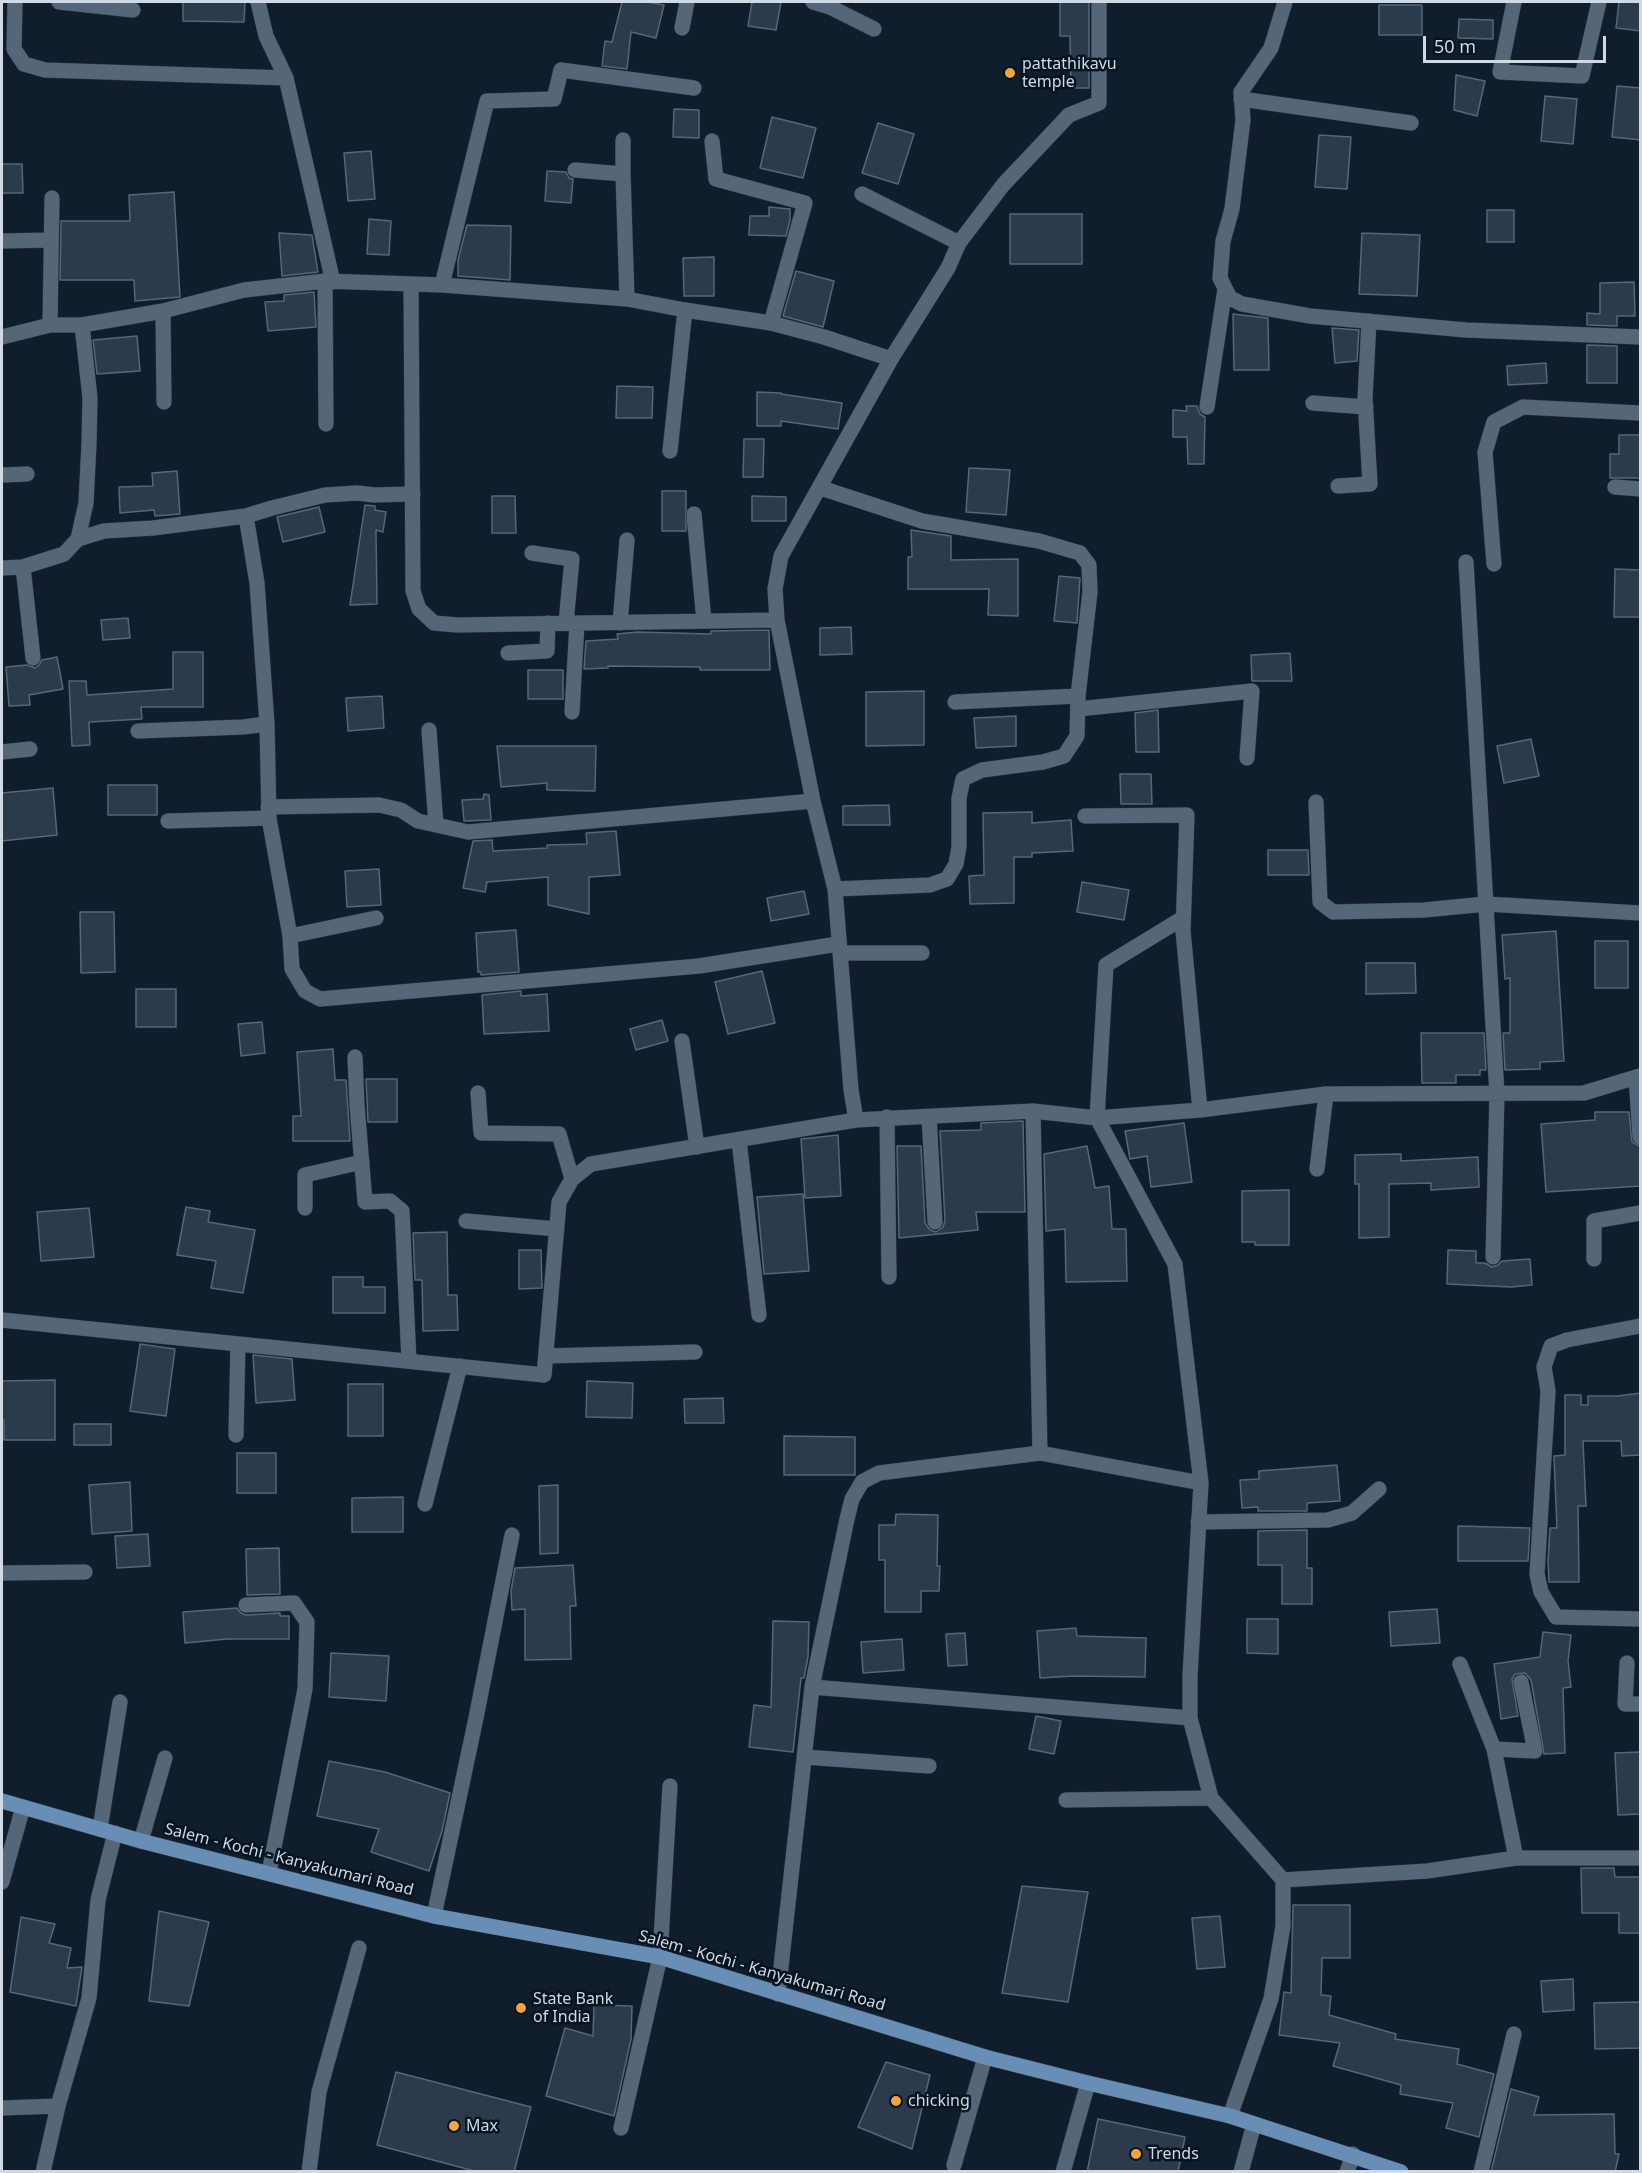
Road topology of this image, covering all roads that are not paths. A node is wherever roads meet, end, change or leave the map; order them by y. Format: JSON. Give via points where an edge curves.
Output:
{"nodes":[{"id":1,"x":15,"y":2,"type":"edge"},
{"id":2,"x":59,"y":2,"type":"edge"},
{"id":3,"x":258,"y":2,"type":"edge"},
{"id":4,"x":687,"y":2,"type":"edge"},
{"id":5,"x":813,"y":2,"type":"edge"},
{"id":6,"x":1099,"y":2,"type":"edge"},
{"id":7,"x":1285,"y":2,"type":"edge"},
{"id":8,"x":1514,"y":2,"type":"edge"},
{"id":9,"x":1599,"y":2,"type":"edge"},
{"id":10,"x":831,"y":4,"type":"edge"},
{"id":11,"x":133,"y":10,"type":"dead end"},
{"id":12,"x":682,"y":28,"type":"dead end"},
{"id":13,"x":874,"y":29,"type":"dead end"},
{"id":14,"x":286,"y":78,"type":"junction"},
{"id":15,"x":694,"y":88,"type":"dead end"},
{"id":16,"x":1241,"y":99,"type":"junction"},
{"id":17,"x":1411,"y":123,"type":"dead end"},
{"id":18,"x":624,"y":140,"type":"dead end"},
{"id":19,"x":712,"y":141,"type":"dead end"},
{"id":20,"x":575,"y":170,"type":"dead end"},
{"id":21,"x":623,"y":174,"type":"junction"},
{"id":22,"x":862,"y":194,"type":"dead end"},
{"id":23,"x":52,"y":198,"type":"dead end"},
{"id":24,"x":50,"y":240,"type":"junction"},
{"id":25,"x":2,"y":241,"type":"edge"},
{"id":26,"x":959,"y":243,"type":"junction"},
{"id":27,"x":329,"y":281,"type":"junction"},
{"id":28,"x":411,"y":284,"type":"junction"},
{"id":29,"x":442,"y":285,"type":"junction"},
{"id":30,"x":1225,"y":289,"type":"junction"},
{"id":31,"x":627,"y":299,"type":"junction"},
{"id":32,"x":685,"y":310,"type":"junction"},
{"id":33,"x":163,"y":311,"type":"junction"},
{"id":34,"x":1369,"y":321,"type":"junction"},
{"id":35,"x":771,"y":323,"type":"junction"},
{"id":36,"x":50,"y":325,"type":"junction"},
{"id":37,"x":82,"y":325,"type":"junction"},
{"id":38,"x":1641,"y":336,"type":"edge"},
{"id":39,"x":2,"y":337,"type":"edge"},
{"id":40,"x":891,"y":359,"type":"junction"},
{"id":41,"x":164,"y":402,"type":"dead end"},
{"id":42,"x":1313,"y":403,"type":"dead end"},
{"id":43,"x":1207,"y":407,"type":"dead end"},
{"id":44,"x":1366,"y":407,"type":"junction"},
{"id":45,"x":1641,"y":413,"type":"edge"},
{"id":46,"x":326,"y":424,"type":"dead end"},
{"id":47,"x":670,"y":451,"type":"dead end"},
{"id":48,"x":27,"y":474,"type":"dead end"},
{"id":49,"x":2,"y":475,"type":"edge"},
{"id":50,"x":1338,"y":486,"type":"dead end"},
{"id":51,"x":1615,"y":487,"type":"dead end"},
{"id":52,"x":821,"y":488,"type":"junction"},
{"id":53,"x":1641,"y":489,"type":"edge"},
{"id":54,"x":413,"y":494,"type":"junction"},
{"id":55,"x":694,"y":514,"type":"dead end"},
{"id":56,"x":246,"y":516,"type":"junction"},
{"id":57,"x":78,"y":539,"type":"junction"},
{"id":58,"x":627,"y":540,"type":"dead end"},
{"id":59,"x":532,"y":553,"type":"dead end"},
{"id":60,"x":1466,"y":562,"type":"dead end"},
{"id":61,"x":1494,"y":564,"type":"dead end"},
{"id":62,"x":23,"y":567,"type":"junction"},
{"id":63,"x":2,"y":568,"type":"edge"},
{"id":64,"x":777,"y":620,"type":"junction"},
{"id":65,"x":704,"y":621,"type":"junction"},
{"id":66,"x":620,"y":622,"type":"junction"},
{"id":67,"x":548,"y":623,"type":"junction"},
{"id":68,"x":572,"y":623,"type":"junction"},
{"id":69,"x":508,"y":653,"type":"dead end"},
{"id":70,"x":33,"y":658,"type":"dead end"},
{"id":71,"x":955,"y":702,"type":"dead end"},
{"id":72,"x":1078,"y":702,"type":"junction"},
{"id":73,"x":572,"y":712,"type":"dead end"},
{"id":74,"x":267,"y":724,"type":"junction"},
{"id":75,"x":429,"y":730,"type":"dead end"},
{"id":76,"x":138,"y":731,"type":"dead end"},
{"id":77,"x":30,"y":749,"type":"dead end"},
{"id":78,"x":2,"y":752,"type":"edge"},
{"id":79,"x":1247,"y":758,"type":"dead end"},
{"id":80,"x":813,"y":801,"type":"junction"},
{"id":81,"x":1316,"y":802,"type":"dead end"},
{"id":82,"x":269,"y":812,"type":"junction"},
{"id":83,"x":1085,"y":816,"type":"dead end"},
{"id":84,"x":168,"y":822,"type":"dead end"},
{"id":85,"x":436,"y":825,"type":"junction"},
{"id":86,"x":835,"y":889,"type":"junction"},
{"id":87,"x":1486,"y":904,"type":"junction"},
{"id":88,"x":1641,"y":913,"type":"edge"},
{"id":89,"x":376,"y":918,"type":"dead end"},
{"id":90,"x":1183,"y":918,"type":"junction"},
{"id":91,"x":290,"y":936,"type":"junction"},
{"id":92,"x":839,"y":948,"type":"junction"},
{"id":93,"x":922,"y":953,"type":"dead end"},
{"id":94,"x":682,"y":1041,"type":"dead end"},
{"id":95,"x":355,"y":1057,"type":"dead end"},
{"id":96,"x":1638,"y":1076,"type":"edge"},
{"id":97,"x":478,"y":1093,"type":"dead end"},
{"id":98,"x":1326,"y":1094,"type":"junction"},
{"id":99,"x":1497,"y":1094,"type":"junction"},
{"id":100,"x":1200,"y":1110,"type":"junction"},
{"id":101,"x":1033,"y":1111,"type":"junction"},
{"id":102,"x":887,"y":1117,"type":"junction"},
{"id":103,"x":929,"y":1117,"type":"junction"},
{"id":104,"x":1097,"y":1118,"type":"junction"},
{"id":105,"x":856,"y":1120,"type":"junction"},
{"id":106,"x":1641,"y":1137,"type":"edge"},
{"id":107,"x":739,"y":1140,"type":"junction"},
{"id":108,"x":697,"y":1147,"type":"junction"},
{"id":109,"x":362,"y":1161,"type":"junction"},
{"id":110,"x":1317,"y":1169,"type":"dead end"},
{"id":111,"x":572,"y":1179,"type":"junction"},
{"id":112,"x":305,"y":1208,"type":"dead end"},
{"id":113,"x":1641,"y":1213,"type":"edge"},
{"id":114,"x":466,"y":1221,"type":"dead end"},
{"id":115,"x":935,"y":1222,"type":"dead end"},
{"id":116,"x":557,"y":1229,"type":"junction"},
{"id":117,"x":1492,"y":1257,"type":"dead end"},
{"id":118,"x":1594,"y":1259,"type":"dead end"},
{"id":119,"x":889,"y":1277,"type":"dead end"},
{"id":120,"x":759,"y":1315,"type":"dead end"},
{"id":121,"x":2,"y":1320,"type":"edge"},
{"id":122,"x":1641,"y":1326,"type":"edge"},
{"id":123,"x":238,"y":1344,"type":"junction"},
{"id":124,"x":695,"y":1352,"type":"dead end"},
{"id":125,"x":546,"y":1356,"type":"junction"},
{"id":126,"x":409,"y":1361,"type":"junction"},
{"id":127,"x":460,"y":1366,"type":"junction"},
{"id":128,"x":236,"y":1434,"type":"dead end"},
{"id":129,"x":1040,"y":1453,"type":"junction"},
{"id":130,"x":1201,"y":1483,"type":"junction"},
{"id":131,"x":1379,"y":1489,"type":"dead end"},
{"id":132,"x":425,"y":1504,"type":"dead end"},
{"id":133,"x":1198,"y":1522,"type":"junction"},
{"id":134,"x":512,"y":1536,"type":"dead end"},
{"id":135,"x":85,"y":1572,"type":"dead end"},
{"id":136,"x":2,"y":1573,"type":"edge"},
{"id":137,"x":246,"y":1605,"type":"dead end"},
{"id":138,"x":1641,"y":1619,"type":"edge"},
{"id":139,"x":1460,"y":1664,"type":"dead end"},
{"id":140,"x":1627,"y":1664,"type":"dead end"},
{"id":141,"x":1521,"y":1682,"type":"dead end"},
{"id":142,"x":813,"y":1687,"type":"junction"},
{"id":143,"x":120,"y":1702,"type":"dead end"},
{"id":144,"x":1641,"y":1704,"type":"edge"},
{"id":145,"x":1190,"y":1718,"type":"junction"},
{"id":146,"x":1494,"y":1749,"type":"junction"},
{"id":147,"x":805,"y":1757,"type":"junction"},
{"id":148,"x":165,"y":1758,"type":"dead end"},
{"id":149,"x":929,"y":1766,"type":"dead end"},
{"id":150,"x":670,"y":1786,"type":"dead end"},
{"id":151,"x":1211,"y":1797,"type":"junction"},
{"id":152,"x":1066,"y":1800,"type":"dead end"},
{"id":153,"x":2,"y":1801,"type":"edge"},
{"id":154,"x":23,"y":1807,"type":"junction"},
{"id":155,"x":100,"y":1829,"type":"junction"},
{"id":156,"x":115,"y":1833,"type":"junction"},
{"id":157,"x":141,"y":1840,"type":"junction"},
{"id":158,"x":1516,"y":1858,"type":"junction"},
{"id":159,"x":1641,"y":1858,"type":"edge"},
{"id":160,"x":269,"y":1873,"type":"junction"},
{"id":161,"x":1283,"y":1880,"type":"junction"},
{"id":162,"x":2,"y":1882,"type":"edge"},
{"id":163,"x":434,"y":1916,"type":"junction"},
{"id":164,"x":359,"y":1948,"type":"dead end"},
{"id":165,"x":660,"y":1957,"type":"junction"},
{"id":166,"x":778,"y":1994,"type":"junction"},
{"id":167,"x":1514,"y":2034,"type":"dead end"},
{"id":168,"x":985,"y":2057,"type":"junction"},
{"id":169,"x":1088,"y":2083,"type":"junction"},
{"id":170,"x":58,"y":2106,"type":"junction"},
{"id":171,"x":2,"y":2108,"type":"edge"},
{"id":172,"x":1230,"y":2116,"type":"junction"},
{"id":173,"x":1254,"y":2124,"type":"junction"},
{"id":174,"x":621,"y":2128,"type":"dead end"},
{"id":175,"x":1353,"y":2154,"type":"junction"},
{"id":176,"x":954,"y":2165,"type":"dead end"},
{"id":177,"x":43,"y":2172,"type":"edge"},
{"id":178,"x":309,"y":2172,"type":"edge"},
{"id":179,"x":1063,"y":2172,"type":"edge"},
{"id":180,"x":1241,"y":2172,"type":"edge"},
{"id":181,"x":1347,"y":2172,"type":"edge"},
{"id":182,"x":1401,"y":2172,"type":"edge"},
{"id":183,"x":1481,"y":2172,"type":"edge"}],
"edges":[{"from":1,"to":14,"type":"street","via":[[14,49],[24,64],[45,70]]},
{"from":2,"to":11,"type":"street"},
{"from":3,"to":14,"type":"street","via":[[267,36]]},
{"from":4,"to":12,"type":"street"},
{"from":5,"to":10,"type":"street"},
{"from":6,"to":26,"type":"street","via":[[1099,103],[1069,115],[1003,185]]},
{"from":7,"to":16,"type":"street","via":[[1271,48],[1241,92]]},
{"from":8,"to":9,"type":"street","via":[[1500,72],[1582,76]]},
{"from":10,"to":13,"type":"street"},
{"from":14,"to":27,"type":"street"},
{"from":15,"to":29,"type":"street","via":[[561,70],[554,99],[487,100]]},
{"from":16,"to":17,"type":"street"},
{"from":16,"to":30,"type":"street","via":[[1243,120],[1237,178],[1222,241],[1220,278]]},
{"from":18,"to":21,"type":"street"},
{"from":19,"to":35,"type":"street","via":[[716,179],[805,203]]},
{"from":20,"to":21,"type":"street"},
{"from":21,"to":31,"type":"street"},
{"from":22,"to":26,"type":"street"},
{"from":23,"to":24,"type":"street"},
{"from":24,"to":25,"type":"street"},
{"from":24,"to":36,"type":"street"},
{"from":26,"to":40,"type":"street","via":[[948,268]]},
{"from":27,"to":28,"type":"street"},
{"from":27,"to":33,"type":"street","via":[[243,290]]},
{"from":27,"to":46,"type":"street"},
{"from":28,"to":29,"type":"street"},
{"from":28,"to":54,"type":"street"},
{"from":29,"to":31,"type":"street"},
{"from":30,"to":34,"type":"street","via":[[1230,298],[1242,304]]},
{"from":30,"to":43,"type":"street"},
{"from":31,"to":32,"type":"street"},
{"from":32,"to":35,"type":"street"},
{"from":32,"to":47,"type":"street"},
{"from":33,"to":37,"type":"street"},
{"from":33,"to":41,"type":"street"},
{"from":34,"to":38,"type":"street","via":[[1466,330]]},
{"from":34,"to":44,"type":"street"},
{"from":35,"to":40,"type":"street"},
{"from":36,"to":37,"type":"street"},
{"from":36,"to":39,"type":"street"},
{"from":37,"to":57,"type":"street","via":[[90,398],[86,503]]},
{"from":40,"to":52,"type":"street"},
{"from":42,"to":44,"type":"street"},
{"from":44,"to":50,"type":"street","via":[[1370,484]]},
{"from":45,"to":61,"type":"street","via":[[1523,407],[1494,422],[1485,452]]},
{"from":48,"to":49,"type":"street"},
{"from":51,"to":53,"type":"street"},
{"from":52,"to":64,"type":"street","via":[[781,556],[775,589]]},
{"from":52,"to":72,"type":"street","via":[[922,521],[1039,542],[1080,554],[1089,565],[1090,592]]},
{"from":54,"to":56,"type":"street","via":[[325,495]]},
{"from":54,"to":67,"type":"street","via":[[413,591],[419,609],[434,623]]},
{"from":55,"to":65,"type":"street"},
{"from":56,"to":57,"type":"street","via":[[105,531]]},
{"from":56,"to":74,"type":"street","via":[[257,583]]},
{"from":57,"to":62,"type":"street","via":[[64,554]]},
{"from":58,"to":66,"type":"street"},
{"from":59,"to":68,"type":"street","via":[[572,559]]},
{"from":60,"to":87,"type":"street"},
{"from":62,"to":63,"type":"street"},
{"from":62,"to":70,"type":"street"},
{"from":64,"to":65,"type":"street"},
{"from":64,"to":80,"type":"street"},
{"from":65,"to":66,"type":"street"},
{"from":66,"to":68,"type":"street"},
{"from":67,"to":68,"type":"street"},
{"from":67,"to":69,"type":"street","via":[[548,651]]},
{"from":68,"to":73,"type":"street"},
{"from":71,"to":72,"type":"street"},
{"from":72,"to":79,"type":"street","via":[[1252,691]]},
{"from":72,"to":86,"type":"street","via":[[1077,736],[1064,756],[982,770],[963,779],[959,847],[956,864],[947,879],[930,885]]},
{"from":74,"to":76,"type":"street"},
{"from":74,"to":82,"type":"street"},
{"from":75,"to":85,"type":"street"},
{"from":77,"to":78,"type":"street"},
{"from":80,"to":85,"type":"street","via":[[468,832]]},
{"from":80,"to":86,"type":"street"},
{"from":81,"to":87,"type":"street","via":[[1320,902],[1333,912]]},
{"from":82,"to":84,"type":"street"},
{"from":82,"to":85,"type":"street","via":[[379,805]]},
{"from":82,"to":91,"type":"street"},
{"from":83,"to":90,"type":"street","via":[[1187,815]]},
{"from":86,"to":92,"type":"street"},
{"from":87,"to":88,"type":"street"},
{"from":87,"to":99,"type":"street"},
{"from":89,"to":91,"type":"street"},
{"from":90,"to":100,"type":"street"},
{"from":90,"to":104,"type":"street","via":[[1106,965]]},
{"from":91,"to":92,"type":"street","via":[[292,969],[305,991],[320,999],[699,966]]},
{"from":92,"to":93,"type":"street"},
{"from":92,"to":105,"type":"street"},
{"from":94,"to":108,"type":"street"},
{"from":95,"to":109,"type":"street"},
{"from":96,"to":99,"type":"street","via":[[1584,1093]]},
{"from":96,"to":106,"type":"street"},
{"from":97,"to":111,"type":"street","via":[[481,1133],[560,1134]]},
{"from":98,"to":99,"type":"street"},
{"from":98,"to":100,"type":"street"},
{"from":98,"to":110,"type":"street"},
{"from":99,"to":117,"type":"street"},
{"from":100,"to":104,"type":"street"},
{"from":101,"to":103,"type":"street"},
{"from":101,"to":104,"type":"street"},
{"from":101,"to":129,"type":"street"},
{"from":102,"to":103,"type":"street"},
{"from":102,"to":105,"type":"street"},
{"from":102,"to":119,"type":"street"},
{"from":103,"to":115,"type":"street"},
{"from":104,"to":130,"type":"street","via":[[1175,1264]]},
{"from":105,"to":107,"type":"street"},
{"from":107,"to":108,"type":"street"},
{"from":107,"to":120,"type":"street"},
{"from":108,"to":111,"type":"street","via":[[591,1164]]},
{"from":109,"to":112,"type":"street","via":[[305,1175]]},
{"from":109,"to":126,"type":"street","via":[[365,1202],[390,1202],[402,1211]]},
{"from":111,"to":116,"type":"street","via":[[560,1202]]},
{"from":113,"to":118,"type":"street","via":[[1594,1221]]},
{"from":114,"to":116,"type":"street"},
{"from":116,"to":125,"type":"street"},
{"from":121,"to":123,"type":"street"},
{"from":122,"to":138,"type":"street","via":[[1551,1346],[1544,1366],[1548,1391],[1538,1574],[1541,1592],[1556,1617]]},
{"from":123,"to":126,"type":"street"},
{"from":123,"to":128,"type":"street"},
{"from":124,"to":125,"type":"street"},
{"from":125,"to":127,"type":"street","via":[[544,1375]]},
{"from":126,"to":127,"type":"street"},
{"from":127,"to":132,"type":"street"},
{"from":129,"to":130,"type":"street"},
{"from":129,"to":142,"type":"street","via":[[879,1473],[862,1482],[852,1498]]},
{"from":130,"to":133,"type":"street"},
{"from":131,"to":133,"type":"street","via":[[1352,1513],[1328,1520]]},
{"from":133,"to":145,"type":"street"},
{"from":134,"to":163,"type":"street"},
{"from":135,"to":136,"type":"street"},
{"from":137,"to":160,"type":"street","via":[[294,1604],[307,1622],[305,1689]]},
{"from":139,"to":146,"type":"street"},
{"from":140,"to":144,"type":"street","via":[[1625,1704]]},
{"from":141,"to":146,"type":"street","via":[[1535,1751]]},
{"from":142,"to":145,"type":"street"},
{"from":142,"to":147,"type":"street"},
{"from":143,"to":155,"type":"street"},
{"from":145,"to":151,"type":"street"},
{"from":146,"to":158,"type":"street"},
{"from":147,"to":149,"type":"street"},
{"from":147,"to":166,"type":"street"},
{"from":148,"to":157,"type":"street"},
{"from":150,"to":165,"type":"street"},
{"from":151,"to":152,"type":"street"},
{"from":151,"to":161,"type":"street"},
{"from":153,"to":154,"type":"main road","name":"Salem - Kochi - Kanyakumari Road"},
{"from":154,"to":155,"type":"main road","name":"Salem - Kochi - Kanyakumari Road"},
{"from":154,"to":162,"type":"street"},
{"from":155,"to":156,"type":"main road","name":"Salem - Kochi - Kanyakumari Road"},
{"from":156,"to":157,"type":"main road","name":"Salem - Kochi - Kanyakumari Road"},
{"from":156,"to":170,"type":"street","via":[[98,1900],[89,1998]]},
{"from":157,"to":160,"type":"main road","name":"Salem - Kochi - Kanyakumari Road"},
{"from":158,"to":159,"type":"street"},
{"from":158,"to":161,"type":"street","via":[[1426,1871]]},
{"from":160,"to":163,"type":"main road","name":"Salem - Kochi - Kanyakumari Road"},
{"from":161,"to":172,"type":"street","via":[[1283,1926],[1271,1999]]},
{"from":163,"to":165,"type":"main road","name":"Salem - Kochi - Kanyakumari Road"},
{"from":164,"to":178,"type":"street","via":[[319,2092]]},
{"from":165,"to":166,"type":"main road","name":"Salem - Kochi - Kanyakumari Road"},
{"from":165,"to":174,"type":"street"},
{"from":166,"to":168,"type":"main road","name":"Salem - Kochi - Kanyakumari Road"},
{"from":167,"to":183,"type":"street"},
{"from":168,"to":169,"type":"main road","name":"Salem - Kochi - Kanyakumari Road"},
{"from":168,"to":176,"type":"street"},
{"from":169,"to":172,"type":"main road","name":"Salem - Kochi - Kanyakumari Road"},
{"from":169,"to":179,"type":"street"},
{"from":170,"to":171,"type":"street"},
{"from":170,"to":177,"type":"street"},
{"from":172,"to":173,"type":"main road","name":"Salem - Kochi - Kanyakumari Road"},
{"from":173,"to":175,"type":"main road","name":"Salem - Kochi - Kanyakumari Road"},
{"from":173,"to":180,"type":"street"},
{"from":175,"to":181,"type":"street"},
{"from":175,"to":182,"type":"main road","name":"Salem - Kochi - Kanyakumari Road"}]}
